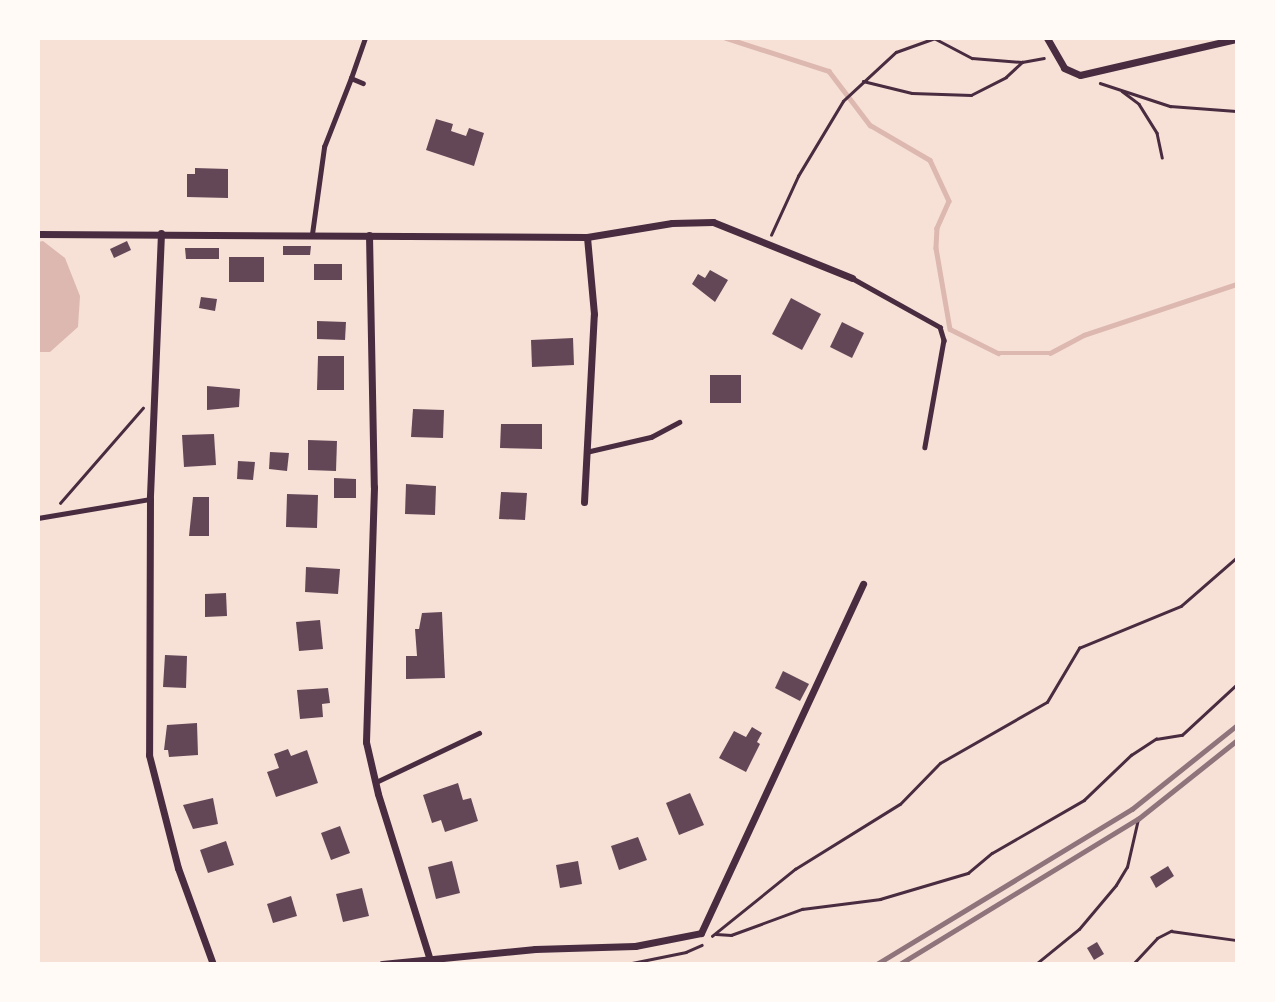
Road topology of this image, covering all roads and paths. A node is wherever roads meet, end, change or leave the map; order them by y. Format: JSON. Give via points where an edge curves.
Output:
{"nodes":[{"id":1,"x":365,"y":38,"type":"edge"},
{"id":2,"x":1047,"y":38,"type":"edge"},
{"id":3,"x":934,"y":39,"type":"edge"},
{"id":4,"x":1237,"y":39,"type":"edge"},
{"id":5,"x":1055,"y":55,"type":"junction"},
{"id":6,"x":1021,"y":62,"type":"junction"},
{"id":7,"x":1080,"y":75,"type":"junction"},
{"id":8,"x":351,"y":78,"type":"junction"},
{"id":9,"x":863,"y":81,"type":"junction"},
{"id":10,"x":363,"y":83,"type":"dead end"},
{"id":11,"x":1119,"y":89,"type":"junction"},
{"id":12,"x":1237,"y":111,"type":"edge"},
{"id":13,"x":1162,"y":158,"type":"dead end"},
{"id":14,"x":161,"y":233,"type":"junction"},
{"id":15,"x":38,"y":234,"type":"edge"},
{"id":16,"x":312,"y":234,"type":"junction"},
{"id":17,"x":369,"y":235,"type":"junction"},
{"id":18,"x":587,"y":237,"type":"junction"},
{"id":19,"x":766,"y":244,"type":"junction"},
{"id":20,"x":852,"y":278,"type":"joint"},
{"id":21,"x":153,"y":399,"type":"junction"},
{"id":22,"x":679,"y":422,"type":"dead end"},
{"id":23,"x":925,"y":447,"type":"dead end"},
{"id":24,"x":585,"y":452,"type":"junction"},
{"id":25,"x":150,"y":499,"type":"junction"},
{"id":26,"x":584,"y":502,"type":"dead end"},
{"id":27,"x":49,"y":515,"type":"junction"},
{"id":28,"x":38,"y":518,"type":"edge"},
{"id":29,"x":1237,"y":558,"type":"edge"},
{"id":30,"x":863,"y":584,"type":"dead end"},
{"id":31,"x":1237,"y":685,"type":"edge"},
{"id":32,"x":479,"y":733,"type":"dead end"},
{"id":33,"x":375,"y":783,"type":"junction"},
{"id":34,"x":1138,"y":819,"type":"dead end"},
{"id":35,"x":707,"y":934,"type":"dead end"},
{"id":36,"x":715,"y":934,"type":"junction"},
{"id":37,"x":1237,"y":940,"type":"edge"},
{"id":38,"x":429,"y":957,"type":"junction"},
{"id":39,"x":213,"y":964,"type":"edge"},
{"id":40,"x":382,"y":964,"type":"edge"},
{"id":41,"x":627,"y":964,"type":"edge"},
{"id":42,"x":1036,"y":964,"type":"edge"},
{"id":43,"x":1133,"y":964,"type":"edge"}],
"edges":[{"from":1,"to":8,"type":"lane"},
{"from":2,"to":5,"type":"street"},
{"from":3,"to":6,"type":"path","via":[[972,58]]},
{"from":3,"to":9,"type":"path","via":[[896,51]]},
{"from":4,"to":7,"type":"street"},
{"from":5,"to":6,"type":"path"},
{"from":5,"to":7,"type":"street","via":[[1071,73]]},
{"from":6,"to":9,"type":"path","via":[[1006,77],[971,95],[912,93]]},
{"from":7,"to":11,"type":"path"},
{"from":8,"to":10,"type":"lane"},
{"from":8,"to":16,"type":"lane","via":[[324,147]]},
{"from":9,"to":19,"type":"path","via":[[843,101],[798,176]]},
{"from":11,"to":12,"type":"path","via":[[1170,106]]},
{"from":11,"to":13,"type":"path","via":[[1139,104],[1157,132]]},
{"from":14,"to":15,"type":"street"},
{"from":14,"to":16,"type":"street"},
{"from":14,"to":21,"type":"street"},
{"from":16,"to":17,"type":"street"},
{"from":17,"to":18,"type":"street"},
{"from":17,"to":33,"type":"street","via":[[374,487],[366,728]]},
{"from":18,"to":19,"type":"street","via":[[672,223],[713,222]]},
{"from":18,"to":24,"type":"street","via":[[594,314]]},
{"from":19,"to":20,"type":"street"},
{"from":20,"to":23,"type":"lane","via":[[940,327],[944,340]]},
{"from":21,"to":25,"type":"street"},
{"from":21,"to":27,"type":"path"},
{"from":22,"to":24,"type":"lane","via":[[651,437]]},
{"from":24,"to":26,"type":"street"},
{"from":25,"to":27,"type":"lane"},
{"from":25,"to":39,"type":"street","via":[[149,755],[174,857]]},
{"from":27,"to":28,"type":"lane"},
{"from":29,"to":36,"type":"path","via":[[1181,606],[1079,648],[1048,702],[940,763],[900,804],[795,869]]},
{"from":30,"to":38,"type":"street","via":[[701,933],[635,946]]},
{"from":31,"to":36,"type":"path","via":[[1182,735],[1156,739],[1131,755],[1084,800],[992,853],[968,873],[880,899],[802,909],[731,935]]},
{"from":32,"to":33,"type":"lane"},
{"from":33,"to":38,"type":"street"},
{"from":34,"to":42,"type":"path","via":[[1127,867],[1116,886],[1088,920]]},
{"from":35,"to":36,"type":"path"},
{"from":36,"to":41,"type":"path","via":[[687,952]]},
{"from":37,"to":43,"type":"path","via":[[1171,931],[1157,938]]},
{"from":38,"to":40,"type":"street"}]}
